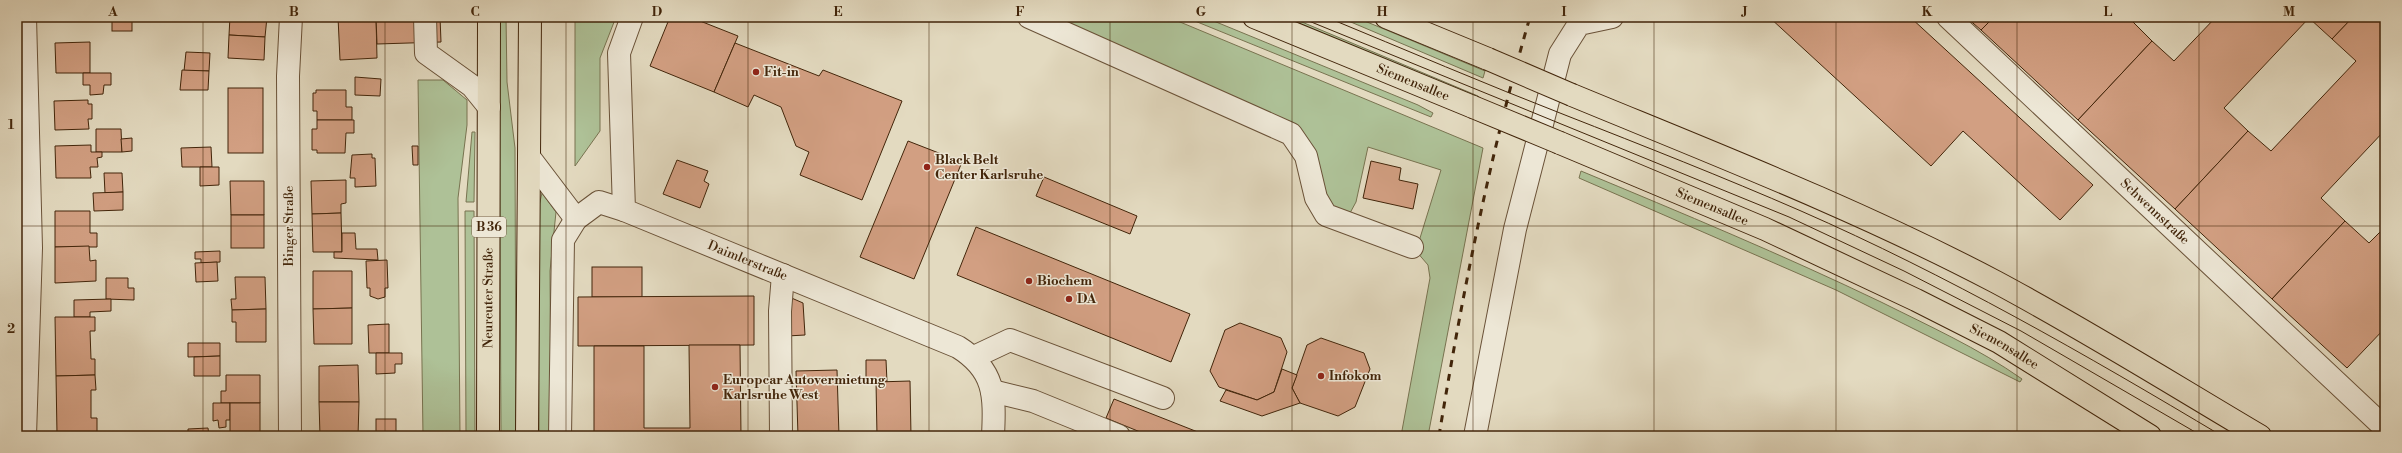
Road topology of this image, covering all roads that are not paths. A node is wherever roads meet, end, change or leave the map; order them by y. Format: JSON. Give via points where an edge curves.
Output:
{"nodes":[{"id":1,"x":25,"y":17,"type":"edge"},
{"id":2,"x":291,"y":17,"type":"edge"},
{"id":3,"x":425,"y":17,"type":"edge"},
{"id":4,"x":489,"y":17,"type":"edge"},
{"id":5,"x":530,"y":17,"type":"edge"},
{"id":6,"x":632,"y":17,"type":"edge"},
{"id":7,"x":1029,"y":17,"type":"edge"},
{"id":8,"x":1254,"y":17,"type":"edge"},
{"id":9,"x":1386,"y":17,"type":"edge"},
{"id":10,"x":1612,"y":17,"type":"edge"},
{"id":11,"x":1948,"y":17,"type":"edge"},
{"id":12,"x":1580,"y":21,"type":"edge"},
{"id":13,"x":489,"y":107,"type":"junction"},
{"id":14,"x":529,"y":157,"type":"junction"},
{"id":15,"x":624,"y":210,"type":"junction"},
{"id":16,"x":576,"y":219,"type":"junction"},
{"id":17,"x":1412,"y":247,"type":"dead end"},
{"id":18,"x":24,"y":248,"type":"edge"},
{"id":19,"x":783,"y":276,"type":"junction"},
{"id":20,"x":974,"y":357,"type":"junction"},
{"id":21,"x":992,"y":391,"type":"junction"},
{"id":22,"x":1163,"y":398,"type":"dead end"},
{"id":23,"x":2385,"y":428,"type":"edge"},
{"id":24,"x":25,"y":436,"type":"edge"},
{"id":25,"x":290,"y":436,"type":"edge"},
{"id":26,"x":488,"y":436,"type":"edge"},
{"id":27,"x":527,"y":436,"type":"edge"},
{"id":28,"x":560,"y":436,"type":"edge"},
{"id":29,"x":781,"y":436,"type":"edge"},
{"id":30,"x":993,"y":436,"type":"edge"},
{"id":31,"x":1119,"y":436,"type":"edge"},
{"id":32,"x":1475,"y":436,"type":"edge"},
{"id":33,"x":2150,"y":436,"type":"edge"},
{"id":34,"x":2260,"y":436,"type":"edge"}],
"edges":[{"from":1,"to":18,"type":"street"},
{"from":2,"to":25,"type":"street","name":"Binger Straße","via":[[288,76]]},
{"from":3,"to":13,"type":"street","via":[[426,53],[472,86]]},
{"from":4,"to":13,"type":"main road","name":"Neureuter Straße","number":"B 36"},
{"from":5,"to":14,"type":"main road"},
{"from":6,"to":15,"type":"street","via":[[619,53]]},
{"from":7,"to":17,"type":"street","via":[[1291,134],[1306,156],[1316,198],[1326,216]]},
{"from":8,"to":33,"type":"main road","name":"Siemensallee","bridge":true,"via":[[1765,229],[1999,342]]},
{"from":9,"to":34,"type":"main road","bridge":true,"via":[[1775,179],[1884,228],[1989,279]]},
{"from":10,"to":12,"type":"street"},
{"from":11,"to":23,"type":"street","name":"Schwennstraße"},
{"from":12,"to":32,"type":"street","via":[[1560,54],[1515,229]]},
{"from":13,"to":26,"type":"main road","name":"Neureuter Straße","number":"B 36"},
{"from":14,"to":16,"type":"street"},
{"from":14,"to":27,"type":"main road"},
{"from":15,"to":16,"type":"street","via":[[599,202]]},
{"from":15,"to":19,"type":"street","name":"Daimlerstraße"},
{"from":16,"to":28,"type":"street","via":[[563,240],[561,263]]},
{"from":18,"to":24,"type":"street"},
{"from":19,"to":20,"type":"street","name":"Daimlerstraße","via":[[958,347]]},
{"from":19,"to":29,"type":"street","via":[[780,311]]},
{"from":20,"to":21,"type":"street","name":"Daimlerstraße","via":[[985,371]]},
{"from":20,"to":22,"type":"street","via":[[1010,340]]},
{"from":21,"to":30,"type":"street","name":"Daimlerstraße"},
{"from":21,"to":31,"type":"street","via":[[1033,401]]}]}
